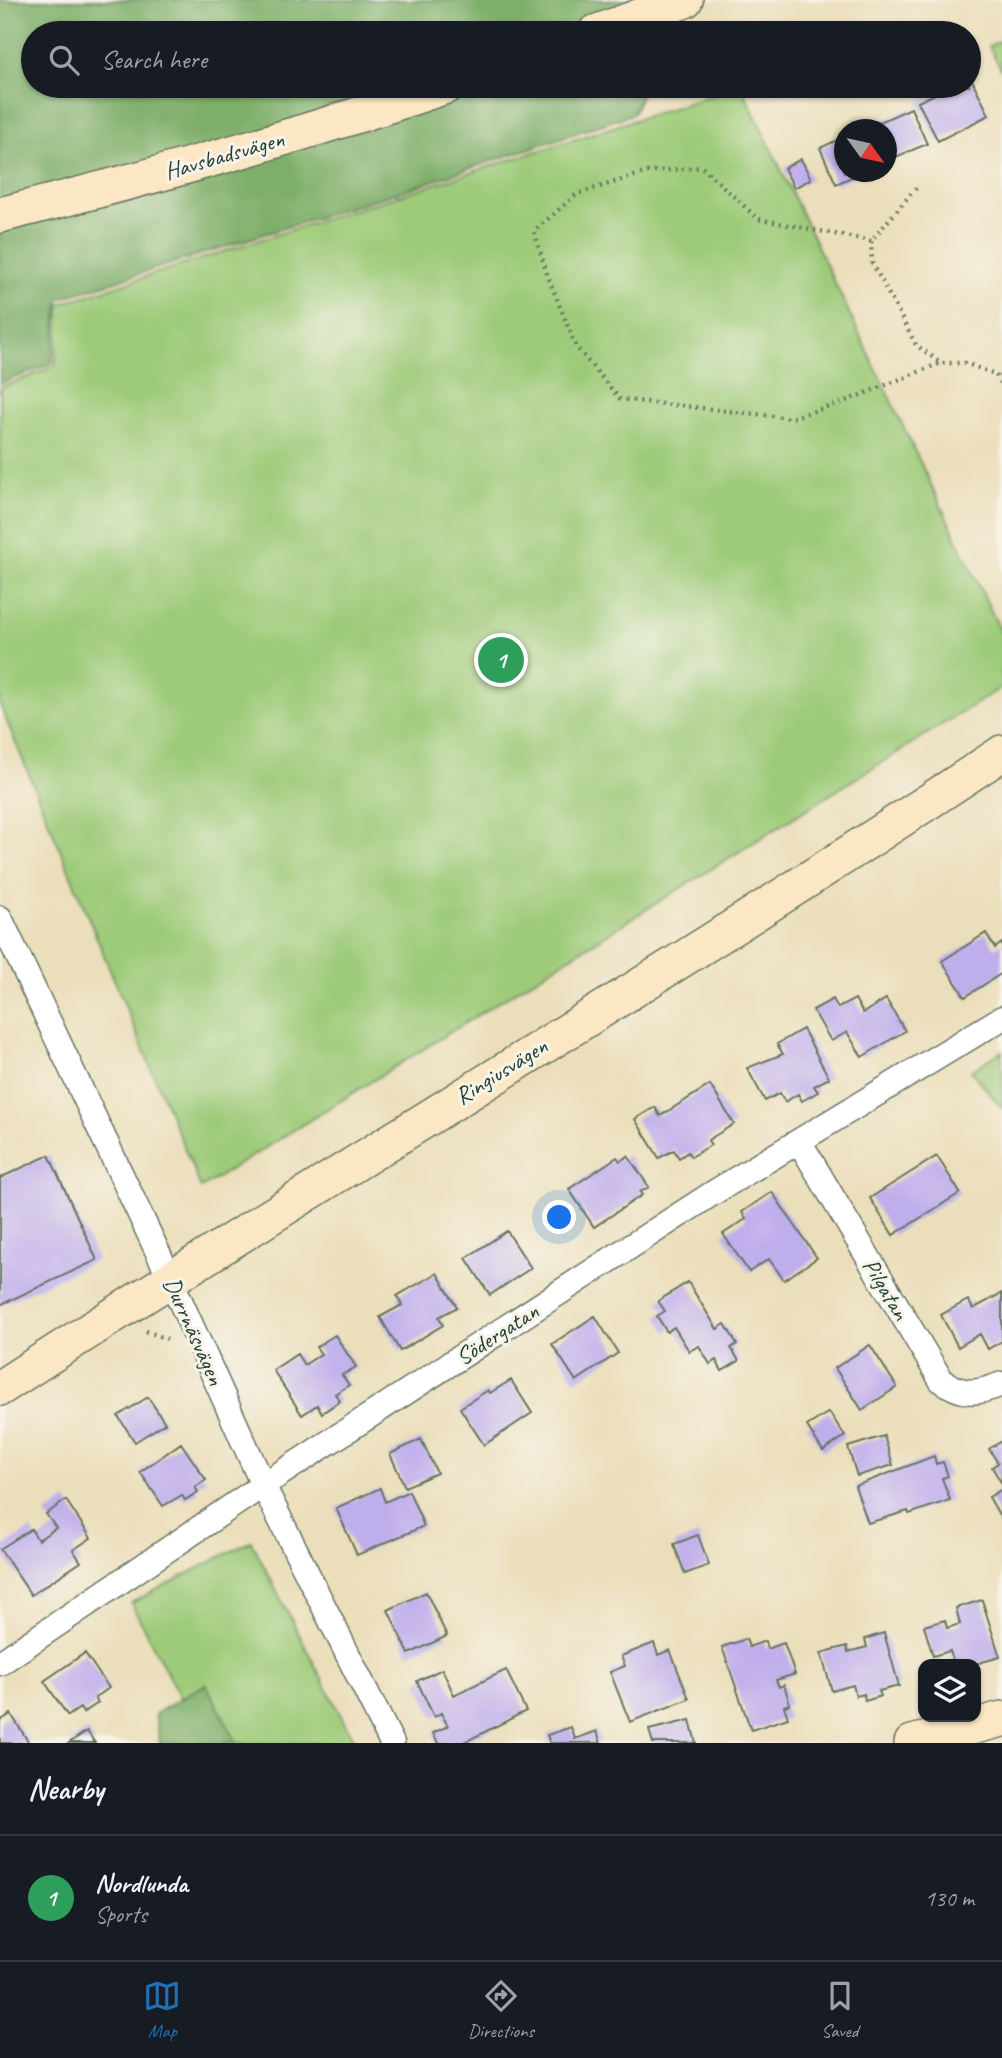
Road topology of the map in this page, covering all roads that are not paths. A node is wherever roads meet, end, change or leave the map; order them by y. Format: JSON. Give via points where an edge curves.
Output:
{"nodes":[{"id":1,"x":685,"y":0,"type":"edge"},
{"id":2,"x":628,"y":21,"type":"edge"},
{"id":3,"x":411,"y":98,"type":"edge"},
{"id":4,"x":0,"y":215,"type":"edge"},
{"id":5,"x":1002,"y":753,"type":"edge"},
{"id":6,"x":0,"y":918,"type":"edge"},
{"id":7,"x":1002,"y":1018,"type":"edge"},
{"id":8,"x":799,"y":1141,"type":"junction"},
{"id":9,"x":170,"y":1278,"type":"junction"},
{"id":10,"x":1002,"y":1384,"type":"edge"},
{"id":11,"x":0,"y":1388,"type":"edge"},
{"id":12,"x":264,"y":1485,"type":"junction"},
{"id":13,"x":0,"y":1663,"type":"edge"},
{"id":14,"x":1002,"y":1719,"type":"edge"},
{"id":15,"x":392,"y":1743,"type":"edge"},
{"id":16,"x":912,"y":1743,"type":"edge"}],
"edges":[{"from":1,"to":2,"type":"street"},
{"from":3,"to":4,"type":"street","name":"Havsbadsvägen","via":[[204,161]]},
{"from":5,"to":9,"type":"street","name":"Ringiusvägen"},
{"from":6,"to":9,"type":"street","name":"Durrnäsvägen"},
{"from":7,"to":8,"type":"street","name":"Södergatan"},
{"from":8,"to":10,"type":"street","name":"Pilgatan","via":[[941,1380],[971,1394]]},
{"from":8,"to":12,"type":"street","name":"Södergatan"},
{"from":9,"to":11,"type":"street","name":"Ringiusvägen"},
{"from":9,"to":12,"type":"street","name":"Durrnäsvägen"},
{"from":12,"to":13,"type":"street","name":"Södergatan"},
{"from":12,"to":15,"type":"street","name":"Durrnäsvägen"},
{"from":14,"to":16,"type":"street"}]}
